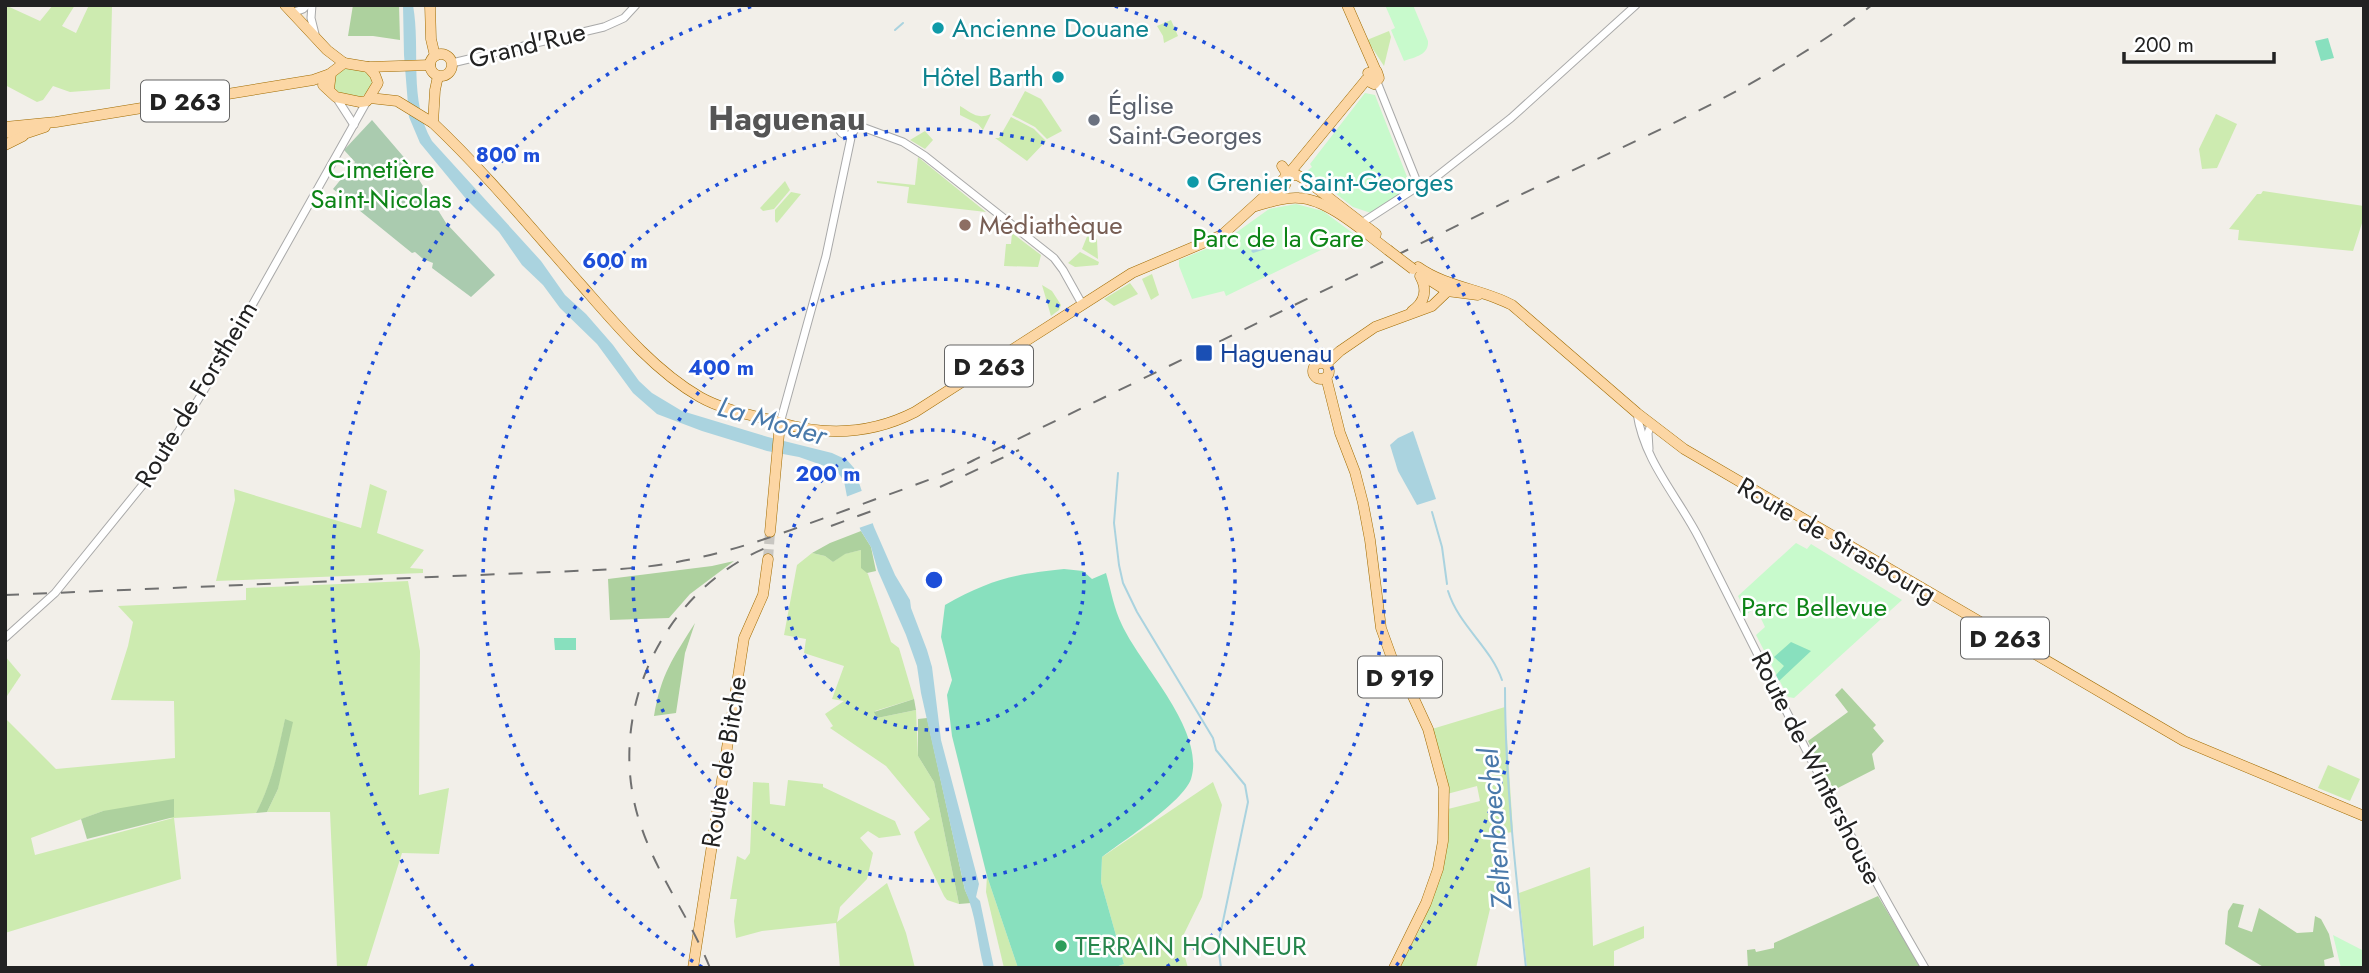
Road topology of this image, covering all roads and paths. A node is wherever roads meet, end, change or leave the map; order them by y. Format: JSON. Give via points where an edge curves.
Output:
{"nodes":[{"id":1,"x":430,"y":5,"type":"edge"},
{"id":2,"x":636,"y":5,"type":"edge"},
{"id":3,"x":1348,"y":5,"type":"edge"},
{"id":4,"x":1636,"y":5,"type":"edge"},
{"id":5,"x":310,"y":8,"type":"edge"},
{"id":6,"x":289,"y":9,"type":"edge"},
{"id":7,"x":301,"y":22,"type":"junction"},
{"id":8,"x":316,"y":38,"type":"junction"},
{"id":9,"x":327,"y":50,"type":"junction"},
{"id":10,"x":429,"y":62,"type":"junction"},
{"id":11,"x":344,"y":63,"type":"junction"},
{"id":12,"x":452,"y":63,"type":"junction"},
{"id":13,"x":368,"y":66,"type":"junction"},
{"id":14,"x":392,"y":66,"type":"junction"},
{"id":15,"x":330,"y":73,"type":"junction"},
{"id":16,"x":438,"y":76,"type":"junction"},
{"id":17,"x":1372,"y":77,"type":"junction"},
{"id":18,"x":313,"y":79,"type":"junction"},
{"id":19,"x":378,"y":82,"type":"junction"},
{"id":20,"x":328,"y":89,"type":"junction"},
{"id":21,"x":336,"y":97,"type":"junction"},
{"id":22,"x":369,"y":99,"type":"junction"},
{"id":23,"x":398,"y":101,"type":"junction"},
{"id":24,"x":430,"y":121,"type":"junction"},
{"id":25,"x":57,"y":122,"type":"junction"},
{"id":26,"x":354,"y":125,"type":"junction"},
{"id":27,"x":853,"y":130,"type":"junction"},
{"id":28,"x":843,"y":134,"type":"junction"},
{"id":29,"x":8,"y":135,"type":"edge"},
{"id":30,"x":849,"y":146,"type":"junction"},
{"id":31,"x":1282,"y":166,"type":"dead end"},
{"id":32,"x":1292,"y":176,"type":"junction"},
{"id":33,"x":1418,"y":182,"type":"junction"},
{"id":34,"x":1272,"y":201,"type":"junction"},
{"id":35,"x":1322,"y":204,"type":"junction"},
{"id":36,"x":1256,"y":206,"type":"junction"},
{"id":37,"x":1363,"y":223,"type":"junction"},
{"id":38,"x":1390,"y":249,"type":"junction"},
{"id":39,"x":1415,"y":269,"type":"junction"},
{"id":40,"x":1451,"y":289,"type":"junction"},
{"id":41,"x":1082,"y":304,"type":"junction"},
{"id":42,"x":1404,"y":316,"type":"junction"},
{"id":43,"x":1637,"y":413,"type":"junction"},
{"id":44,"x":780,"y":423,"type":"junction"},
{"id":45,"x":1651,"y":425,"type":"junction"},
{"id":46,"x":1651,"y":456,"type":"junction"},
{"id":47,"x":770,"y":532,"type":"tunnel mouth"},
{"id":48,"x":768,"y":559,"type":"tunnel mouth"},
{"id":49,"x":5,"y":638,"type":"edge"},
{"id":50,"x":2364,"y":816,"type":"edge"},
{"id":51,"x":693,"y":968,"type":"edge"},
{"id":52,"x":1394,"y":968,"type":"edge"},
{"id":53,"x":1925,"y":968,"type":"edge"}],
"edges":[{"from":1,"to":10,"type":"main road"},
{"from":2,"to":12,"type":"street","name":"Grand'Rue","via":[[624,18],[604,27]]},
{"from":3,"to":17,"type":"main road"},
{"from":4,"to":33,"type":"street","via":[[1494,132],[1431,181]]},
{"from":5,"to":6,"type":"street"},
{"from":5,"to":7,"type":"street"},
{"from":5,"to":8,"type":"street"},
{"from":6,"to":7,"type":"main road"},
{"from":7,"to":8,"type":"main road"},
{"from":8,"to":9,"type":"main road"},
{"from":9,"to":11,"type":"main road"},
{"from":9,"to":15,"type":"main road"},
{"from":10,"to":12,"type":"main road","via":[[445,55]]},
{"from":10,"to":14,"type":"main road"},
{"from":10,"to":16,"type":"main road"},
{"from":11,"to":13,"type":"main road"},
{"from":11,"to":15,"type":"main road"},
{"from":12,"to":16,"type":"main road","via":[[449,74]]},
{"from":13,"to":14,"type":"main road"},
{"from":13,"to":19,"type":"main road"},
{"from":14,"to":19,"type":"main road"},
{"from":15,"to":18,"type":"main road","number":"D 263"},
{"from":15,"to":20,"type":"main road"},
{"from":16,"to":24,"type":"main road"},
{"from":17,"to":32,"type":"main road"},
{"from":17,"to":33,"type":"street"},
{"from":18,"to":20,"type":"main road"},
{"from":18,"to":25,"type":"main road","number":"D 263"},
{"from":19,"to":22,"type":"main road"},
{"from":19,"to":23,"type":"main road"},
{"from":20,"to":21,"type":"main road"},
{"from":21,"to":22,"type":"main road","via":[[360,102]]},
{"from":21,"to":26,"type":"street"},
{"from":22,"to":23,"type":"main road"},
{"from":22,"to":26,"type":"street","name":"Route de Forstheim"},
{"from":23,"to":24,"type":"main road"},
{"from":24,"to":44,"type":"main road","via":[[670,376],[723,408]]},
{"from":25,"to":29,"type":"main road","number":"D 263"},
{"from":25,"to":29,"type":"main road","number":"D 263","via":[[28,134]]},
{"from":26,"to":49,"type":"street","name":"Route de Forstheim","via":[[209,383],[154,471],[55,593]]},
{"from":27,"to":28,"type":"street"},
{"from":27,"to":28,"type":"street","via":[[848,120],[841,122]]},
{"from":27,"to":30,"type":"street"},
{"from":27,"to":41,"type":"street","via":[[912,147],[1047,253]]},
{"from":28,"to":30,"type":"street"},
{"from":30,"to":44,"type":"street","via":[[826,256]]},
{"from":31,"to":32,"type":"main road"},
{"from":32,"to":34,"type":"main road"},
{"from":32,"to":35,"type":"main road","name":"Route de Strasbourg","number":"D 263"},
{"from":32,"to":36,"type":"main road","number":"D 263"},
{"from":32,"to":37,"type":"main road","name":"Route de Strasbourg","number":"D 263","via":[[1309,182]]},
{"from":33,"to":37,"type":"street"},
{"from":34,"to":35,"type":"main road","via":[[1298,198]]},
{"from":34,"to":36,"type":"main road"},
{"from":35,"to":37,"type":"street"},
{"from":35,"to":38,"type":"main road","name":"Route de Strasbourg","number":"D 263"},
{"from":36,"to":41,"type":"main road","number":"D 263","via":[[1222,235],[1138,270]]},
{"from":37,"to":38,"type":"main road","name":"Route de Strasbourg","number":"D 263"},
{"from":38,"to":39,"type":"main road","name":"Route de Strasbourg","number":"D 263","bridge":true},
{"from":39,"to":40,"type":"main road","name":"Route de Strasbourg","number":"D 263"},
{"from":39,"to":40,"type":"main road","name":"Route de Strasbourg","number":"D 263"},
{"from":39,"to":42,"type":"main road","via":[[1424,297]]},
{"from":40,"to":42,"type":"main road","via":[[1432,306]]},
{"from":40,"to":43,"type":"main road","name":"Route de Strasbourg","number":"D 263","via":[[1489,295],[1513,306]]},
{"from":41,"to":44,"type":"main road","number":"D 263","via":[[905,418],[881,427],[834,432]]},
{"from":42,"to":52,"type":"main road","number":"D 919","via":[[1375,327],[1314,371],[1318,377],[1326,377],[1356,474],[1370,538],[1380,625],[1394,664],[1428,729],[1444,788],[1438,869]]},
{"from":43,"to":45,"type":"main road","name":"Route de Strasbourg","number":"D 263"},
{"from":43,"to":46,"type":"street","name":"Route de Wintershouse"},
{"from":44,"to":47,"type":"main road"},
{"from":45,"to":46,"type":"street"},
{"from":45,"to":50,"type":"main road","name":"Route de Strasbourg","number":"D 263","via":[[1746,486],[2175,736]]},
{"from":46,"to":53,"type":"street","name":"Route de Wintershouse","via":[[1699,536],[1850,834]]},
{"from":48,"to":51,"type":"main road","name":"Route de Bitche","via":[[764,595],[744,638]]}]}
